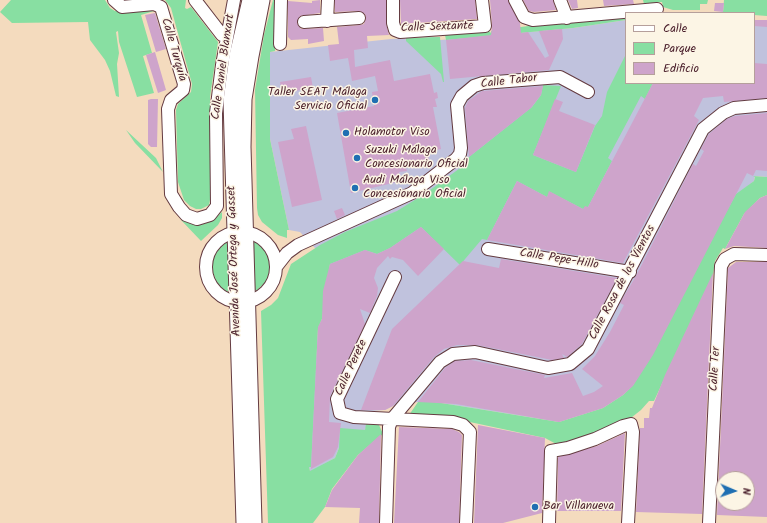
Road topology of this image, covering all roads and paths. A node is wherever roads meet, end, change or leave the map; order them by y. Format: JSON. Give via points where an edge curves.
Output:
{"nodes":[{"id":1,"x":114,"y":0,"type":"edge"},
{"id":2,"x":195,"y":0,"type":"edge"},
{"id":3,"x":250,"y":0,"type":"edge"},
{"id":4,"x":262,"y":0,"type":"edge"},
{"id":5,"x":267,"y":0,"type":"edge"},
{"id":6,"x":281,"y":0,"type":"edge"},
{"id":7,"x":328,"y":0,"type":"edge"},
{"id":8,"x":393,"y":0,"type":"edge"},
{"id":9,"x":482,"y":0,"type":"edge"},
{"id":10,"x":516,"y":0,"type":"edge"},
{"id":11,"x":560,"y":0,"type":"edge"},
{"id":12,"x":233,"y":6,"type":"edge"},
{"id":13,"x":657,"y":9,"type":"dead end"},
{"id":14,"x":625,"y":12,"type":"edge"},
{"id":15,"x":627,"y":12,"type":"edge"},
{"id":16,"x":205,"y":15,"type":"junction"},
{"id":17,"x":359,"y":18,"type":"dead end"},
{"id":18,"x":567,"y":18,"type":"junction"},
{"id":19,"x":327,"y":21,"type":"junction"},
{"id":20,"x":304,"y":22,"type":"dead end"},
{"id":21,"x":222,"y":35,"type":"dead end"},
{"id":22,"x":254,"y":38,"type":"junction"},
{"id":23,"x":280,"y":44,"type":"dead end"},
{"id":24,"x":588,"y":92,"type":"dead end"},
{"id":25,"x":767,"y":106,"type":"edge"},
{"id":26,"x":197,"y":218,"type":"joint"},
{"id":27,"x":240,"y":232,"type":"junction"},
{"id":28,"x":267,"y":243,"type":"junction"},
{"id":29,"x":298,"y":245,"type":"junction"},
{"id":30,"x":488,"y":249,"type":"dead end"},
{"id":31,"x":767,"y":255,"type":"edge"},
{"id":32,"x":276,"y":267,"type":"junction"},
{"id":33,"x":630,"y":272,"type":"junction"},
{"id":34,"x":395,"y":276,"type":"dead end"},
{"id":35,"x":242,"y":302,"type":"junction"},
{"id":36,"x":392,"y":419,"type":"junction"},
{"id":37,"x":244,"y":523,"type":"edge"},
{"id":38,"x":254,"y":523,"type":"edge"},
{"id":39,"x":386,"y":523,"type":"edge"},
{"id":40,"x":466,"y":523,"type":"edge"},
{"id":41,"x":549,"y":523,"type":"edge"},
{"id":42,"x":628,"y":523,"type":"edge"},
{"id":43,"x":709,"y":523,"type":"edge"}],
"edges":[{"from":1,"to":26,"type":"street","name":"Calle Turquía","via":[[122,7],[154,4],[161,7],[184,84],[183,90],[171,100],[168,109],[171,194],[186,215]]},
{"from":2,"to":16,"type":"street"},
{"from":3,"to":27,"type":"main road","name":"Avenida José Ortega y Gasset","via":[[237,56],[231,101]]},
{"from":4,"to":22,"type":"main road","name":"Avenida José Ortega y Gasset"},
{"from":5,"to":22,"type":"street","name":"Avenida José Ortega y Gasset"},
{"from":6,"to":23,"type":"street"},
{"from":7,"to":19,"type":"street"},
{"from":8,"to":9,"type":"street","name":"Calle Sextante","via":[[393,23],[395,30],[400,32],[485,26]]},
{"from":10,"to":18,"type":"street","via":[[524,17],[528,19]]},
{"from":11,"to":18,"type":"street"},
{"from":12,"to":16,"type":"street","via":[[215,18]]},
{"from":12,"to":26,"type":"street","name":"Calle Daniel Blanxart","via":[[216,113],[217,206],[210,215]]},
{"from":13,"to":15,"type":"street"},
{"from":14,"to":18,"type":"street"},
{"from":16,"to":21,"type":"street"},
{"from":17,"to":19,"type":"street"},
{"from":19,"to":20,"type":"street"},
{"from":22,"to":27,"type":"main road","name":"Avenida José Ortega y Gasset","via":[[244,100]]},
{"from":24,"to":29,"type":"street","name":"Calle Tabor","via":[[560,76],[474,86],[456,105],[461,148],[456,159],[412,193]]},
{"from":25,"to":33,"type":"street","name":"Calle Rosa de los Vientos","via":[[734,108],[723,113],[703,129]]},
{"from":27,"to":28,"type":"street","via":[[255,234]]},
{"from":27,"to":35,"type":"main road","name":"Avenida José Ortega y Gasset"},
{"from":27,"to":35,"type":"street","via":[[220,238],[212,246],[205,268],[207,279],[213,289],[222,297]]},
{"from":28,"to":29,"type":"street","name":"Calle Tabor"},
{"from":28,"to":32,"type":"street","via":[[274,255]]},
{"from":29,"to":32,"type":"street","name":"Calle Tabor","via":[[287,253]]},
{"from":30,"to":33,"type":"street","name":"Calle Pepe-Hillo"},
{"from":31,"to":43,"type":"street","name":"Calle Ter","via":[[734,254],[724,259],[720,266]]},
{"from":32,"to":35,"type":"street","via":[[269,289],[260,297]]},
{"from":33,"to":36,"type":"street","name":"Calle Rosa de los Vientos","via":[[588,349],[570,364],[548,368],[475,352],[453,354],[440,362]]},
{"from":34,"to":36,"type":"street","name":"Calle Perete","via":[[337,399],[340,413],[354,417]]},
{"from":35,"to":37,"type":"main road","name":"Avenida José Ortega y Gasset"},
{"from":35,"to":38,"type":"main road","name":"Avenida José Ortega y Gasset"},
{"from":36,"to":39,"type":"street","via":[[389,427]]},
{"from":36,"to":40,"type":"street","via":[[454,422],[463,425],[470,432]]},
{"from":41,"to":42,"type":"street","via":[[551,451],[595,439],[631,424],[633,432]]}]}
